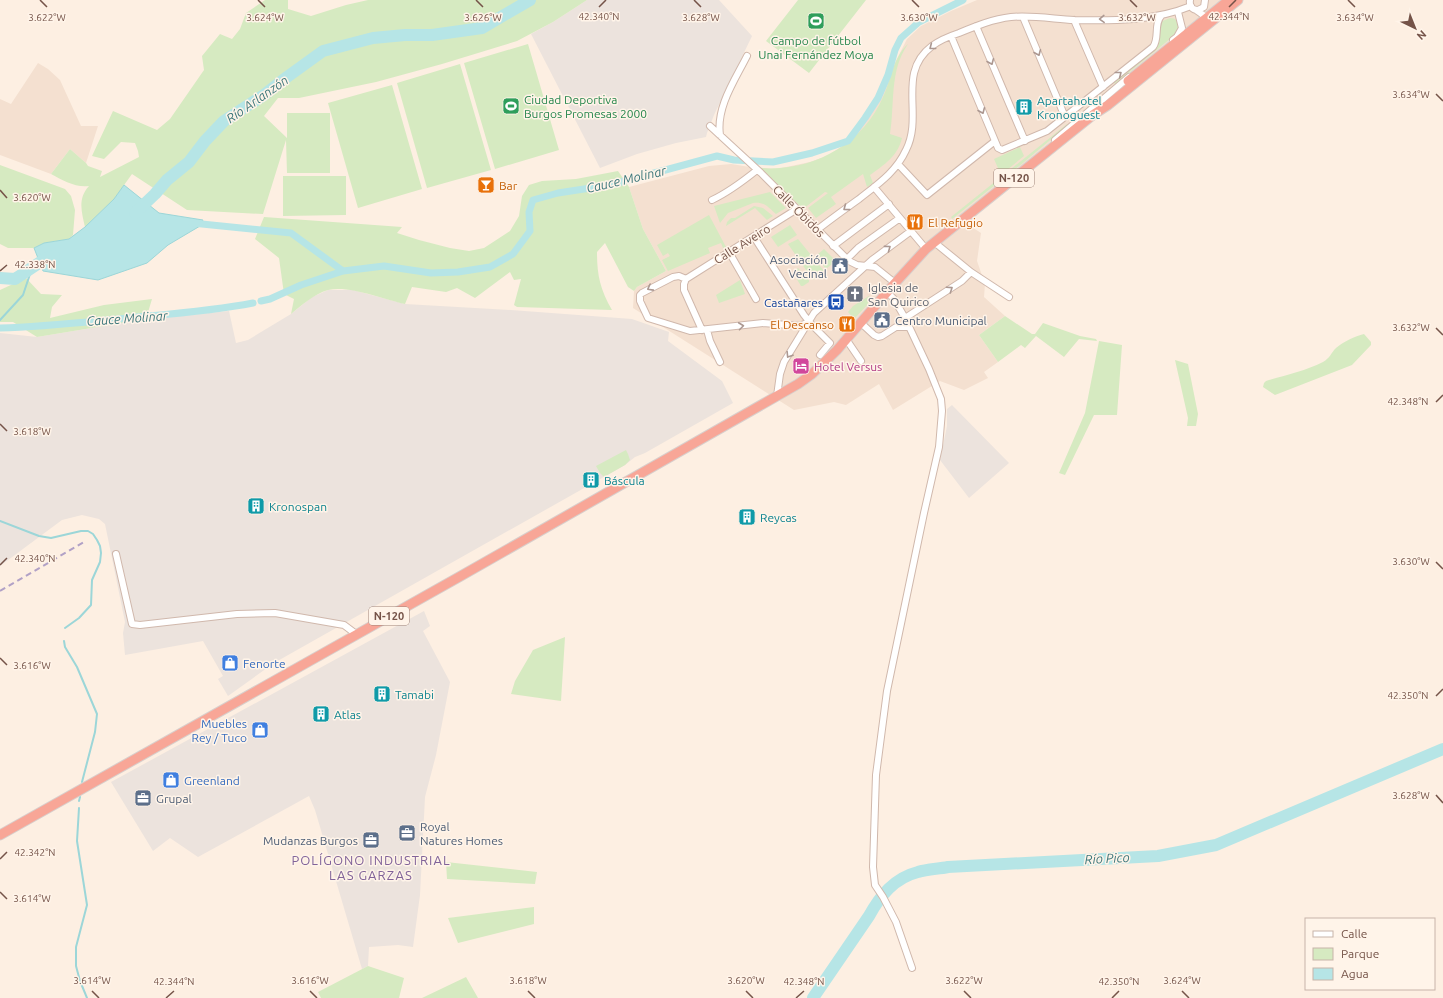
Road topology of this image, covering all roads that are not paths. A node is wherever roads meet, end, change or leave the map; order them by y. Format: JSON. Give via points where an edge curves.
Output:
{"nodes":[{"id":1,"x":1205,"y":0,"type":"edge"},
{"id":2,"x":1229,"y":0,"type":"edge"},
{"id":3,"x":1234,"y":0,"type":"edge"},
{"id":4,"x":1238,"y":0,"type":"edge"},
{"id":5,"x":1192,"y":5,"type":"edge"},
{"id":6,"x":1178,"y":12,"type":"junction"},
{"id":7,"x":1162,"y":15,"type":"junction"},
{"id":8,"x":1153,"y":16,"type":"junction"},
{"id":9,"x":1023,"y":17,"type":"junction"},
{"id":10,"x":1206,"y":17,"type":"junction"},
{"id":11,"x":1074,"y":20,"type":"junction"},
{"id":12,"x":1158,"y":22,"type":"junction"},
{"id":13,"x":976,"y":26,"type":"junction"},
{"id":14,"x":950,"y":36,"type":"junction"},
{"id":15,"x":747,"y":56,"type":"dead end"},
{"id":16,"x":1103,"y":87,"type":"junction"},
{"id":17,"x":1094,"y":114,"type":"junction"},
{"id":18,"x":1065,"y":117,"type":"junction"},
{"id":19,"x":710,"y":126,"type":"dead end"},
{"id":20,"x":720,"y":135,"type":"junction"},
{"id":21,"x":995,"y":141,"type":"junction"},
{"id":22,"x":1025,"y":141,"type":"junction"},
{"id":23,"x":1051,"y":148,"type":"junction"},
{"id":24,"x":898,"y":164,"type":"junction"},
{"id":25,"x":757,"y":170,"type":"junction"},
{"id":26,"x":874,"y":187,"type":"junction"},
{"id":27,"x":712,"y":200,"type":"dead end"},
{"id":28,"x":889,"y":204,"type":"junction"},
{"id":29,"x":797,"y":209,"type":"junction"},
{"id":30,"x":900,"y":218,"type":"junction"},
{"id":31,"x":817,"y":230,"type":"junction"},
{"id":32,"x":911,"y":231,"type":"junction"},
{"id":33,"x":754,"y":237,"type":"junction"},
{"id":34,"x":934,"y":242,"type":"junction"},
{"id":35,"x":833,"y":246,"type":"junction"},
{"id":36,"x":926,"y":249,"type":"junction"},
{"id":37,"x":729,"y":252,"type":"junction"},
{"id":38,"x":847,"y":259,"type":"junction"},
{"id":39,"x":866,"y":266,"type":"junction"},
{"id":40,"x":971,"y":272,"type":"junction"},
{"id":41,"x":686,"y":279,"type":"junction"},
{"id":42,"x":895,"y":283,"type":"junction"},
{"id":43,"x":887,"y":292,"type":"junction"},
{"id":44,"x":1009,"y":297,"type":"dead end"},
{"id":45,"x":756,"y":299,"type":"dead end"},
{"id":46,"x":905,"y":318,"type":"junction"},
{"id":47,"x":809,"y":322,"type":"junction"},
{"id":48,"x":861,"y":323,"type":"junction"},
{"id":49,"x":908,"y":326,"type":"junction"},
{"id":50,"x":705,"y":330,"type":"junction"},
{"id":51,"x":846,"y":339,"type":"junction"},
{"id":52,"x":820,"y":355,"type":"dead end"},
{"id":53,"x":861,"y":361,"type":"dead end"},
{"id":54,"x":720,"y":362,"type":"dead end"},
{"id":55,"x":777,"y":396,"type":"junction"},
{"id":56,"x":116,"y":554,"type":"dead end"},
{"id":57,"x":356,"y":634,"type":"junction"},
{"id":58,"x":0,"y":835,"type":"edge"},
{"id":59,"x":912,"y":968,"type":"dead end"}],
"edges":[{"from":1,"to":5,"type":"street","via":[[1204,7],[1200,10]]},
{"from":2,"to":10,"type":"highway","number":"N-120"},
{"from":3,"to":10,"type":"street","via":[[1215,15]]},
{"from":4,"to":17,"type":"highway","number":"N-120"},
{"from":5,"to":6,"type":"street"},
{"from":5,"to":10,"type":"street"},
{"from":6,"to":7,"type":"street"},
{"from":6,"to":23,"type":"street","via":[[1182,28],[1177,36],[1067,129]]},
{"from":7,"to":8,"type":"street"},
{"from":7,"to":12,"type":"street"},
{"from":8,"to":11,"type":"street","one_way":true},
{"from":8,"to":12,"type":"street"},
{"from":9,"to":11,"type":"street"},
{"from":9,"to":13,"type":"street","via":[[1002,18]]},
{"from":9,"to":18,"type":"street","one_way":true},
{"from":10,"to":17,"type":"highway","number":"N-120","via":[[1104,102]]},
{"from":11,"to":16,"type":"street"},
{"from":16,"to":12,"type":"street","one_way":true,"via":[[1154,46]]},
{"from":13,"to":14,"type":"street"},
{"from":13,"to":22,"type":"street","one_way":true},
{"from":14,"to":21,"type":"street","one_way":true},
{"from":14,"to":24,"type":"street","one_way":true,"via":[[932,46],[915,66],[912,83],[912,133],[908,148]]},
{"from":15,"to":20,"type":"street","via":[[720,113]]},
{"from":16,"to":18,"type":"street"},
{"from":17,"to":23,"type":"highway","number":"N-120"},
{"from":18,"to":22,"type":"street","via":[[1047,131]]},
{"from":19,"to":20,"type":"street","name":"Calle Óbidos"},
{"from":20,"to":25,"type":"street","name":"Calle Óbidos"},
{"from":21,"to":22,"type":"street","via":[[1000,150]]},
{"from":21,"to":24,"type":"street","via":[[927,195]]},
{"from":23,"to":34,"type":"highway","number":"N-120"},
{"from":24,"to":26,"type":"street","via":[[886,179]]},
{"from":25,"to":27,"type":"street","via":[[726,194]]},
{"from":25,"to":29,"type":"street","name":"Calle Óbidos"},
{"from":26,"to":28,"type":"street"},
{"from":26,"to":31,"type":"street","one_way":true},
{"from":28,"to":30,"type":"street"},
{"from":28,"to":35,"type":"street"},
{"from":29,"to":31,"type":"street","name":"Calle Óbidos"},
{"from":29,"to":33,"type":"street","name":"Calle Aveiro"},
{"from":30,"to":32,"type":"street"},
{"from":30,"to":38,"type":"street"},
{"from":31,"to":35,"type":"street","name":"Calle Óbidos"},
{"from":32,"to":36,"type":"street"},
{"from":39,"to":32,"type":"street","one_way":true},
{"from":33,"to":37,"type":"street","name":"Calle Aveiro"},
{"from":33,"to":47,"type":"street"},
{"from":34,"to":36,"type":"highway","number":"N-120"},
{"from":34,"to":40,"type":"street"},
{"from":35,"to":38,"type":"street","name":"Calle Óbidos"},
{"from":36,"to":42,"type":"highway","number":"N-120"},
{"from":37,"to":41,"type":"street","name":"Calle Aveiro"},
{"from":37,"to":45,"type":"street"},
{"from":38,"to":39,"type":"street","name":"Calle Óbidos","via":[[857,265]]},
{"from":39,"to":42,"type":"street","name":"Calle Óbidos","via":[[874,267]]},
{"from":39,"to":47,"type":"street","via":[[816,312]]},
{"from":40,"to":44,"type":"street"},
{"from":46,"to":40,"type":"street","one_way":true,"via":[[962,281]]},
{"from":41,"to":50,"type":"street","via":[[684,290]]},
{"from":41,"to":50,"type":"street","one_way":true,"via":[[679,276],[670,278],[642,293],[640,301],[648,318],[690,331]]},
{"from":42,"to":43,"type":"highway","number":"N-120"},
{"from":43,"to":46,"type":"street"},
{"from":43,"to":48,"type":"highway","number":"N-120"},
{"from":46,"to":49,"type":"street"},
{"from":50,"to":47,"type":"street","one_way":true,"via":[[763,323],[800,326]]},
{"from":47,"to":52,"type":"street","via":[[831,344]]},
{"from":47,"to":55,"type":"street","one_way":true,"via":[[784,362]]},
{"from":48,"to":49,"type":"street","via":[[878,337],[896,327]]},
{"from":48,"to":51,"type":"highway","number":"N-120"},
{"from":49,"to":59,"type":"street","via":[[941,399],[942,423],[887,691],[876,775],[873,868],[875,885],[896,922]]},
{"from":50,"to":54,"type":"street"},
{"from":51,"to":53,"type":"street"},
{"from":51,"to":55,"type":"highway","number":"N-120","via":[[812,374]]},
{"from":55,"to":57,"type":"highway","number":"N-120"},
{"from":56,"to":57,"type":"street","via":[[132,624],[275,613],[344,625]]},
{"from":57,"to":58,"type":"highway","number":"N-120"}]}
